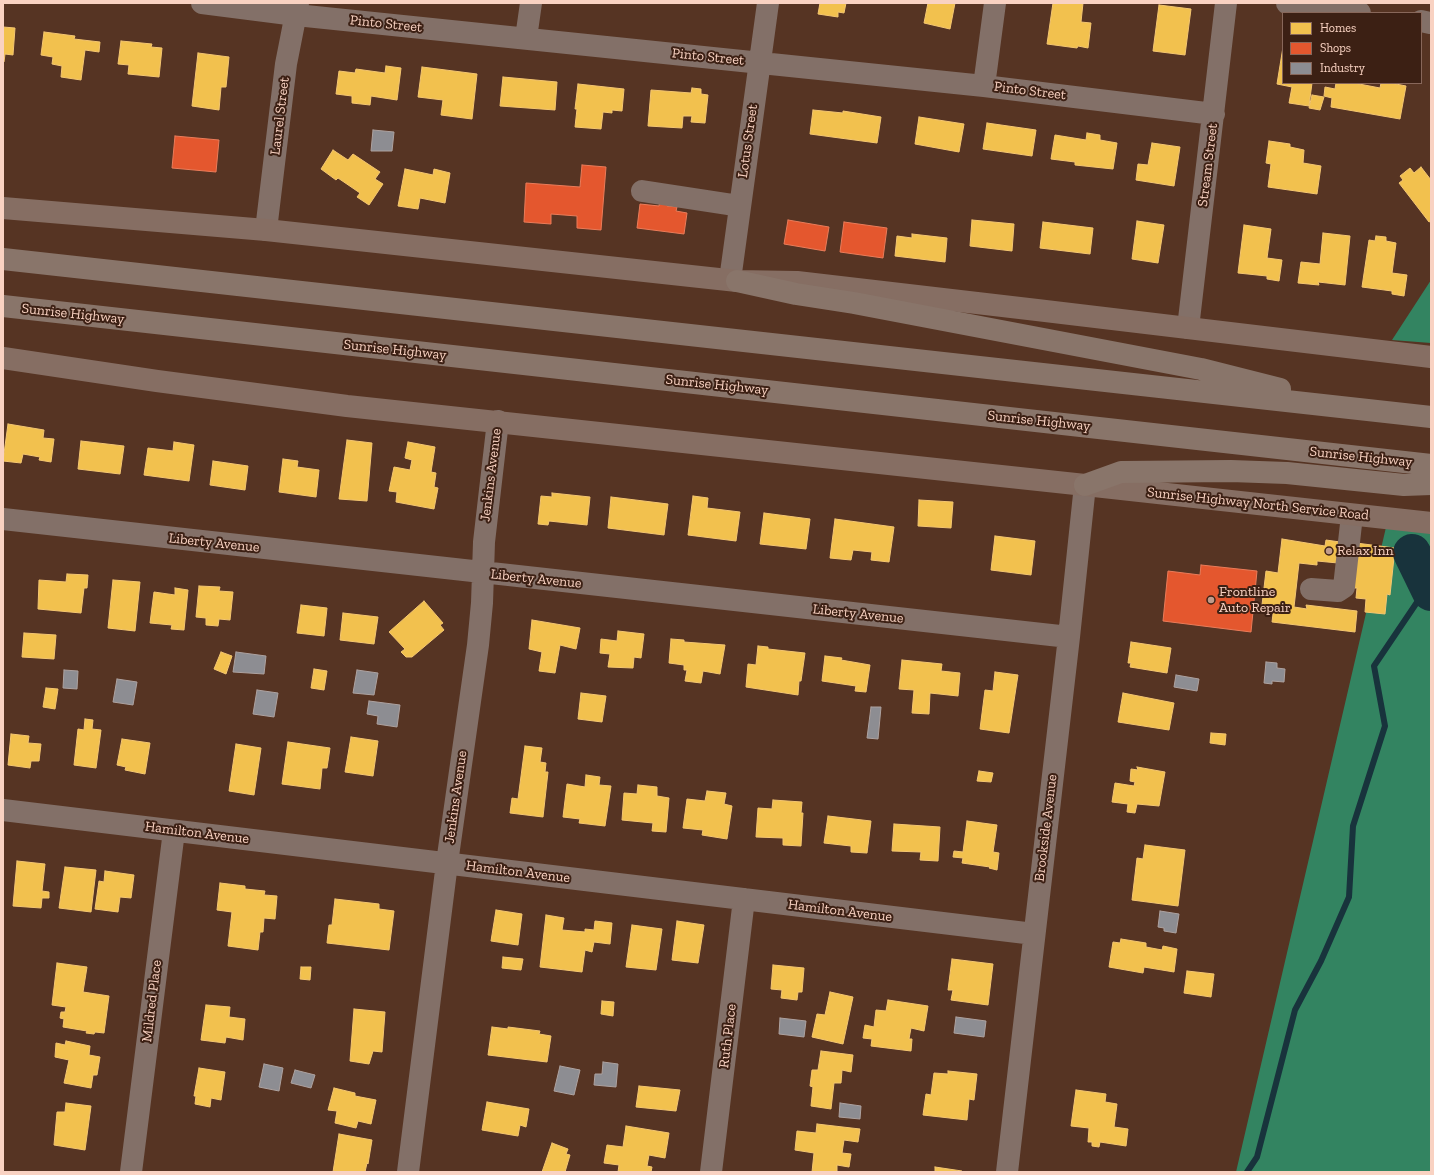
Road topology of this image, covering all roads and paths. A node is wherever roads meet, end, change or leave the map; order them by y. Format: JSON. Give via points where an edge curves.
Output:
{"nodes":[{"id":1,"x":202,"y":3,"type":"edge"},
{"id":2,"x":531,"y":3,"type":"edge"},
{"id":3,"x":768,"y":3,"type":"edge"},
{"id":4,"x":996,"y":3,"type":"edge"},
{"id":5,"x":1226,"y":3,"type":"edge"},
{"id":6,"x":1287,"y":3,"type":"edge"},
{"id":7,"x":297,"y":9,"type":"edge"},
{"id":8,"x":1353,"y":12,"type":"edge"},
{"id":9,"x":526,"y":38,"type":"junction"},
{"id":10,"x":760,"y":62,"type":"junction"},
{"id":11,"x":984,"y":86,"type":"junction"},
{"id":12,"x":1214,"y":114,"type":"junction"},
{"id":13,"x":642,"y":191,"type":"dead end"},
{"id":14,"x":740,"y":206,"type":"junction"},
{"id":15,"x":3,"y":208,"type":"edge"},
{"id":16,"x":266,"y":230,"type":"junction"},
{"id":17,"x":3,"y":259,"type":"edge"},
{"id":18,"x":733,"y":281,"type":"junction"},
{"id":19,"x":3,"y":306,"type":"edge"},
{"id":20,"x":1188,"y":328,"type":"junction"},
{"id":21,"x":1431,"y":357,"type":"edge"},
{"id":22,"x":3,"y":358,"type":"edge"},
{"id":23,"x":1358,"y":409,"type":"junction"},
{"id":24,"x":1431,"y":417,"type":"edge"},
{"id":25,"x":498,"y":421,"type":"junction"},
{"id":26,"x":1431,"y":465,"type":"edge"},
{"id":27,"x":1431,"y":484,"type":"edge"},
{"id":28,"x":1085,"y":485,"type":"junction"},
{"id":29,"x":1352,"y":515,"type":"junction"},
{"id":30,"x":3,"y":519,"type":"edge"},
{"id":31,"x":1431,"y":524,"type":"edge"},
{"id":32,"x":482,"y":573,"type":"junction"},
{"id":33,"x":1310,"y":589,"type":"dead end"},
{"id":34,"x":1069,"y":638,"type":"junction"},
{"id":35,"x":3,"y":810,"type":"edge"},
{"id":36,"x":174,"y":830,"type":"junction"},
{"id":37,"x":447,"y":863,"type":"junction"},
{"id":38,"x":744,"y":899,"type":"junction"},
{"id":39,"x":1034,"y":934,"type":"junction"},
{"id":40,"x":131,"y":1172,"type":"edge"},
{"id":41,"x":408,"y":1172,"type":"edge"},
{"id":42,"x":711,"y":1172,"type":"edge"},
{"id":43,"x":1007,"y":1172,"type":"edge"}],
"edges":[{"from":1,"to":7,"type":"street","name":"Pinto Street"},
{"from":2,"to":9,"type":"street"},
{"from":3,"to":10,"type":"street","name":"Lotus Street"},
{"from":4,"to":11,"type":"street"},
{"from":5,"to":12,"type":"street","name":"Stream Street"},
{"from":6,"to":8,"type":"street"},
{"from":7,"to":9,"type":"street","name":"Pinto Street"},
{"from":7,"to":16,"type":"street","name":"Laurel Street","via":[[286,64]]},
{"from":9,"to":10,"type":"street","name":"Pinto Street"},
{"from":10,"to":11,"type":"street","name":"Pinto Street"},
{"from":10,"to":14,"type":"street","name":"Lotus Street"},
{"from":11,"to":12,"type":"street","name":"Pinto Street"},
{"from":12,"to":20,"type":"street","name":"Stream Street"},
{"from":13,"to":14,"type":"street"},
{"from":14,"to":18,"type":"street","name":"Lotus Street"},
{"from":15,"to":16,"type":"main road"},
{"from":16,"to":18,"type":"main road"},
{"from":17,"to":23,"type":"highway"},
{"from":18,"to":20,"type":"main road","via":[[805,283]]},
{"from":18,"to":23,"type":"highway","via":[[1201,369]]},
{"from":19,"to":26,"type":"highway","name":"Sunrise Highway"},
{"from":20,"to":21,"type":"main road"},
{"from":22,"to":25,"type":"main road","via":[[347,406]]},
{"from":23,"to":24,"type":"highway"},
{"from":25,"to":28,"type":"main road"},
{"from":25,"to":32,"type":"street","name":"Jenkins Avenue"},
{"from":27,"to":28,"type":"highway","via":[[1404,485],[1287,473],[1232,471],[1122,472]]},
{"from":28,"to":29,"type":"main road","name":"Sunrise Highway North Service Road"},
{"from":28,"to":34,"type":"street","name":"Brookside Avenue"},
{"from":29,"to":31,"type":"main road","name":"Sunrise Highway North Service Road"},
{"from":29,"to":33,"type":"street","via":[[1344,586],[1338,591]]},
{"from":30,"to":32,"type":"street","name":"Liberty Avenue"},
{"from":32,"to":34,"type":"street","name":"Liberty Avenue"},
{"from":32,"to":37,"type":"street","name":"Jenkins Avenue","via":[[478,645]]},
{"from":34,"to":39,"type":"street","name":"Brookside Avenue"},
{"from":35,"to":36,"type":"street","name":"Hamilton Avenue"},
{"from":36,"to":37,"type":"street","name":"Hamilton Avenue"},
{"from":36,"to":40,"type":"street","name":"Mildred Place"},
{"from":37,"to":38,"type":"street","name":"Hamilton Avenue"},
{"from":37,"to":41,"type":"street","name":"Jenkins Avenue"},
{"from":38,"to":39,"type":"street","name":"Hamilton Avenue"},
{"from":38,"to":42,"type":"street","name":"Ruth Place"},
{"from":39,"to":43,"type":"street","name":"Brookside Avenue"}]}
